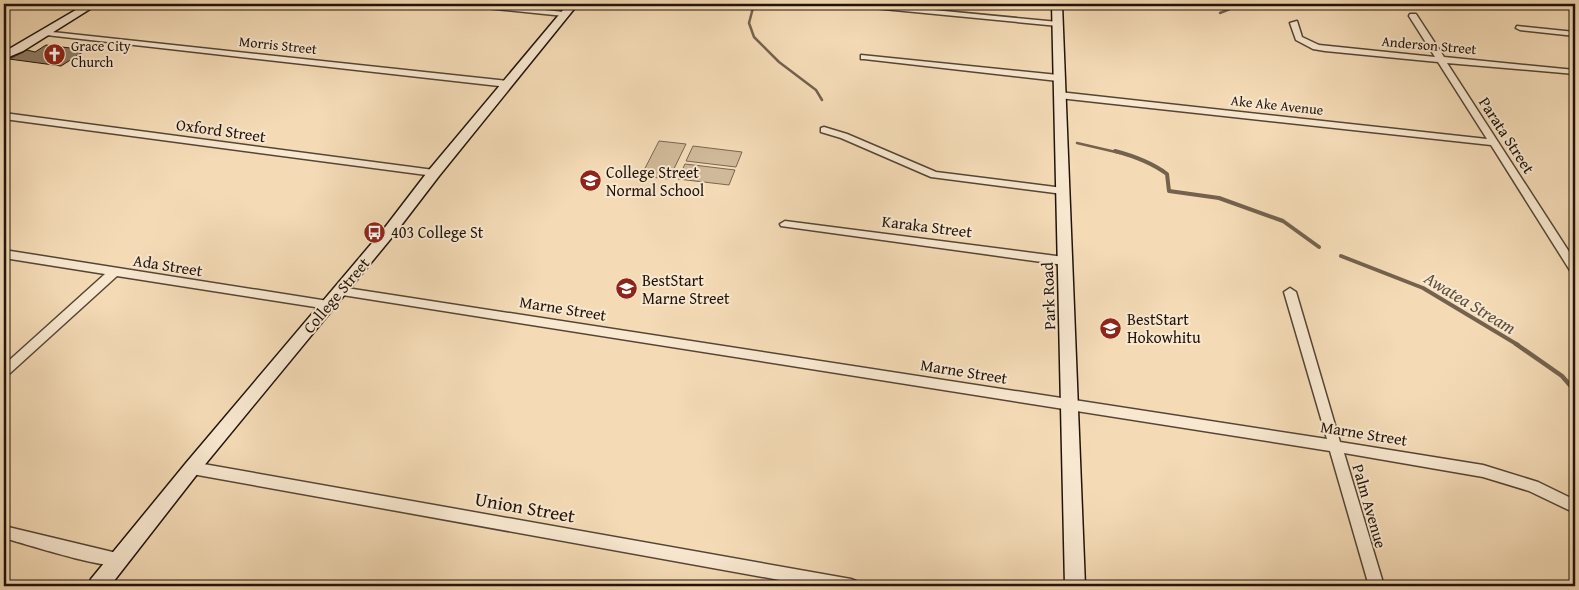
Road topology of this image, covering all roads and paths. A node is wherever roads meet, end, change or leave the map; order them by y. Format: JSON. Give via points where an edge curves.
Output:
{"nodes":[{"id":1,"x":94,"y":4,"type":"edge"},
{"id":2,"x":465,"y":4,"type":"edge"},
{"id":3,"x":852,"y":4,"type":"edge"},
{"id":4,"x":1057,"y":4,"type":"edge"},
{"id":5,"x":569,"y":9,"type":"edge"},
{"id":6,"x":1413,"y":16,"type":"dead end"},
{"id":7,"x":1294,"y":23,"type":"dead end"},
{"id":8,"x":1058,"y":24,"type":"junction"},
{"id":9,"x":1520,"y":28,"type":"dead end"},
{"id":10,"x":46,"y":33,"type":"junction"},
{"id":11,"x":1575,"y":34,"type":"edge"},
{"id":12,"x":19,"y":49,"type":"junction"},
{"id":13,"x":4,"y":56,"type":"edge"},
{"id":14,"x":864,"y":57,"type":"dead end"},
{"id":15,"x":1441,"y":59,"type":"junction"},
{"id":16,"x":4,"y":61,"type":"edge"},
{"id":17,"x":1575,"y":72,"type":"edge"},
{"id":18,"x":1058,"y":78,"type":"junction"},
{"id":19,"x":508,"y":84,"type":"junction"},
{"id":20,"x":1059,"y":95,"type":"junction"},
{"id":21,"x":4,"y":116,"type":"edge"},
{"id":22,"x":824,"y":130,"type":"dead end"},
{"id":23,"x":1493,"y":142,"type":"junction"},
{"id":24,"x":434,"y":173,"type":"junction"},
{"id":25,"x":1062,"y":191,"type":"junction"},
{"id":26,"x":785,"y":224,"type":"dead end"},
{"id":27,"x":4,"y":254,"type":"edge"},
{"id":28,"x":1064,"y":261,"type":"junction"},
{"id":29,"x":1575,"y":269,"type":"edge"},
{"id":30,"x":114,"y":272,"type":"junction"},
{"id":31,"x":340,"y":291,"type":"junction"},
{"id":32,"x":1290,"y":292,"type":"dead end"},
{"id":33,"x":328,"y":305,"type":"junction"},
{"id":34,"x":4,"y":372,"type":"edge"},
{"id":35,"x":1069,"y":405,"type":"junction"},
{"id":36,"x":1334,"y":446,"type":"junction"},
{"id":37,"x":192,"y":468,"type":"junction"},
{"id":38,"x":1575,"y":507,"type":"edge"},
{"id":39,"x":4,"y":532,"type":"edge"},
{"id":40,"x":120,"y":560,"type":"junction"},
{"id":41,"x":98,"y":586,"type":"edge"},
{"id":42,"x":851,"y":586,"type":"edge"},
{"id":43,"x":1075,"y":586,"type":"edge"},
{"id":44,"x":1376,"y":586,"type":"edge"}],
"edges":[{"from":1,"to":10,"type":"street"},
{"from":2,"to":5,"type":"street"},
{"from":3,"to":8,"type":"street"},
{"from":4,"to":8,"type":"street","name":"Park Road"},
{"from":5,"to":19,"type":"street","name":"College Street"},
{"from":6,"to":15,"type":"street","name":"Parata Street"},
{"from":7,"to":15,"type":"street","name":"Anderson Street","via":[[1299,38],[1316,47]]},
{"from":8,"to":18,"type":"street","name":"Park Road"},
{"from":9,"to":11,"type":"street"},
{"from":10,"to":12,"type":"street"},
{"from":10,"to":19,"type":"street","name":"Morris Street"},
{"from":12,"to":13,"type":"street"},
{"from":12,"to":16,"type":"street"},
{"from":14,"to":18,"type":"street"},
{"from":15,"to":17,"type":"street","name":"Anderson Street"},
{"from":15,"to":23,"type":"street","name":"Parata Street"},
{"from":18,"to":20,"type":"street","name":"Park Road"},
{"from":19,"to":24,"type":"street","name":"College Street"},
{"from":20,"to":23,"type":"street","name":"Ake Ake Avenue"},
{"from":20,"to":25,"type":"street","name":"Park Road"},
{"from":21,"to":24,"type":"street","name":"Oxford Street"},
{"from":22,"to":25,"type":"street","via":[[934,174]]},
{"from":23,"to":29,"type":"street","name":"Parata Street"},
{"from":24,"to":31,"type":"street","name":"College Street"},
{"from":25,"to":28,"type":"street","name":"Park Road"},
{"from":26,"to":28,"type":"street","name":"Karaka Street"},
{"from":27,"to":30,"type":"street","name":"Ada Street"},
{"from":28,"to":35,"type":"street","name":"Park Road"},
{"from":30,"to":33,"type":"street","name":"Ada Street"},
{"from":30,"to":34,"type":"street"},
{"from":31,"to":33,"type":"street","name":"College Street"},
{"from":31,"to":35,"type":"street","name":"Marne Street"},
{"from":32,"to":36,"type":"street","name":"Palm Avenue"},
{"from":33,"to":37,"type":"street","name":"College Street"},
{"from":35,"to":36,"type":"street","name":"Marne Street"},
{"from":35,"to":43,"type":"street","name":"Park Road"},
{"from":36,"to":38,"type":"street","name":"Marne Street","via":[[1483,471],[1533,486]]},
{"from":36,"to":44,"type":"street","name":"Palm Avenue"},
{"from":37,"to":40,"type":"street","name":"College Street"},
{"from":37,"to":42,"type":"street","name":"Union Street"},
{"from":39,"to":40,"type":"street"},
{"from":40,"to":41,"type":"street","name":"College Street"}]}
